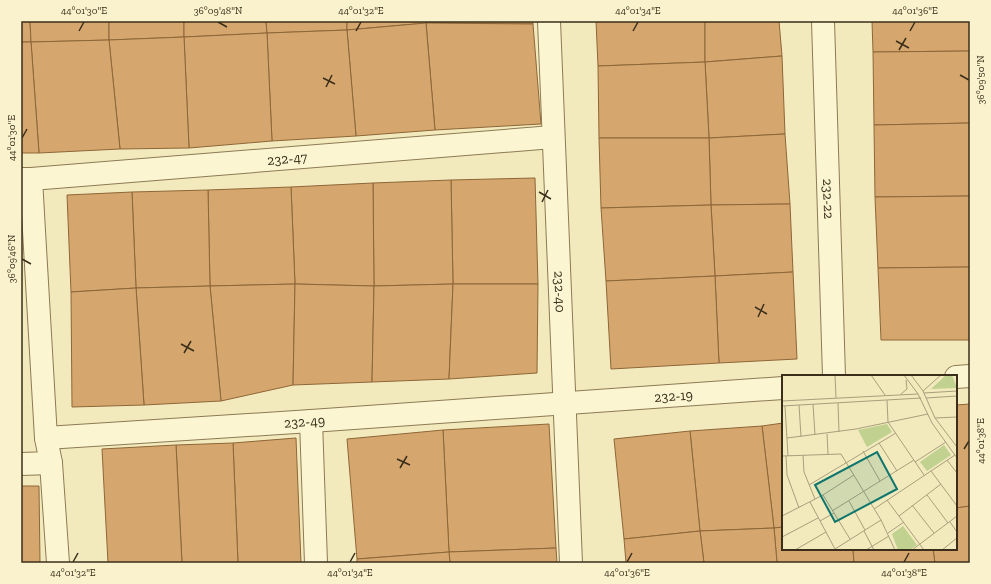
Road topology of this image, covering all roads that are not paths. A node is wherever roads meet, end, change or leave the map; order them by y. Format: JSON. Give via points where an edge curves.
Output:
{"nodes":[{"id":1,"x":549,"y":21,"type":"edge"},
{"id":2,"x":823,"y":21,"type":"edge"},
{"id":3,"x":553,"y":137,"type":"junction"},
{"id":4,"x":26,"y":179,"type":"edge"},
{"id":5,"x":834,"y":375,"type":"edge"},
{"id":6,"x":970,"y":376,"type":"edge"},
{"id":7,"x":957,"y":377,"type":"edge"},
{"id":8,"x":782,"y":388,"type":"edge"},
{"id":9,"x":564,"y":403,"type":"junction"},
{"id":10,"x":311,"y":421,"type":"junction"},
{"id":11,"x":46,"y":438,"type":"junction"},
{"id":12,"x":51,"y":463,"type":"junction"},
{"id":13,"x":21,"y":464,"type":"edge"},
{"id":14,"x":58,"y":563,"type":"edge"},
{"id":15,"x":316,"y":563,"type":"edge"},
{"id":16,"x":571,"y":563,"type":"edge"}],
"edges":[{"from":1,"to":3,"type":"street","name":"232-40"},
{"from":2,"to":5,"type":"street","name":"232-22"},
{"from":3,"to":4,"type":"street","name":"232-47"},
{"from":3,"to":9,"type":"street","name":"232-40"},
{"from":4,"to":11,"type":"street"},
{"from":6,"to":7,"type":"street"},
{"from":8,"to":9,"type":"street","name":"232-19"},
{"from":9,"to":10,"type":"street","name":"232-49"},
{"from":9,"to":16,"type":"street","name":"232-40"},
{"from":10,"to":11,"type":"street","name":"232-49"},
{"from":10,"to":15,"type":"street"},
{"from":11,"to":12,"type":"street"},
{"from":12,"to":13,"type":"street"},
{"from":12,"to":14,"type":"street"}]}
